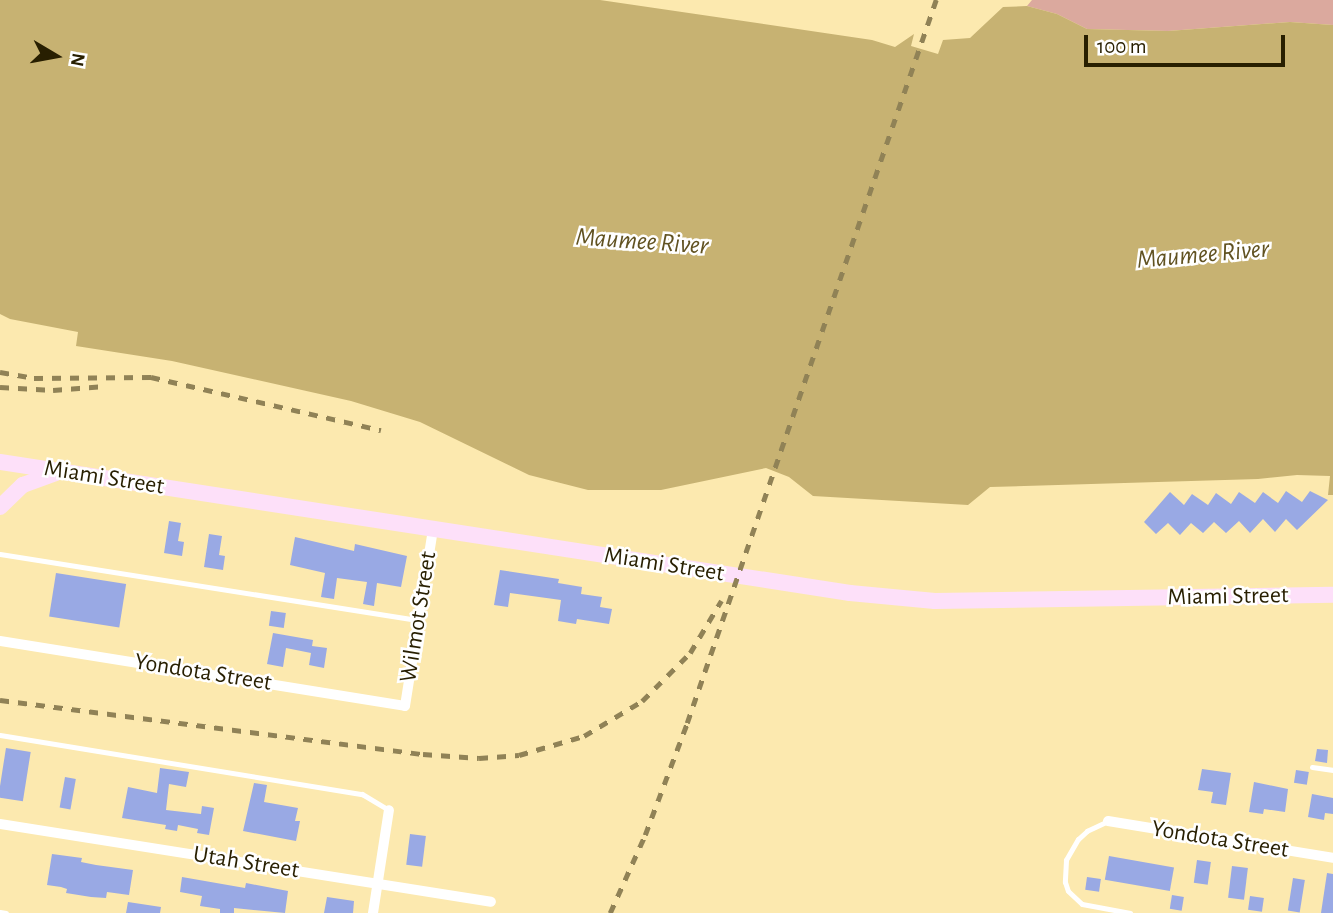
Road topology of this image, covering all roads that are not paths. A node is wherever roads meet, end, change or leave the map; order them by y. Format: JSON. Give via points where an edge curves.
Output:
{"nodes":[{"id":1,"x":0,"y":462,"type":"edge"},
{"id":2,"x":63,"y":471,"type":"junction"},
{"id":3,"x":0,"y":507,"type":"edge"},
{"id":4,"x":433,"y":529,"type":"junction"},
{"id":5,"x":0,"y":554,"type":"edge"},
{"id":6,"x":1333,"y":595,"type":"edge"},
{"id":7,"x":419,"y":620,"type":"junction"},
{"id":8,"x":0,"y":641,"type":"edge"},
{"id":9,"x":405,"y":706,"type":"joint"},
{"id":10,"x":0,"y":735,"type":"edge"},
{"id":11,"x":1312,"y":766,"type":"dead end"},
{"id":12,"x":1333,"y":770,"type":"edge"},
{"id":13,"x":389,"y":810,"type":"joint"},
{"id":14,"x":1108,"y":821,"type":"joint"},
{"id":15,"x":0,"y":824,"type":"edge"},
{"id":16,"x":1333,"y":858,"type":"edge"},
{"id":17,"x":377,"y":884,"type":"junction"},
{"id":18,"x":491,"y":902,"type":"dead end"},
{"id":19,"x":0,"y":912,"type":"edge"},
{"id":20,"x":6,"y":913,"type":"edge"},
{"id":21,"x":373,"y":913,"type":"edge"},
{"id":22,"x":1130,"y":913,"type":"edge"}],
"edges":[{"from":1,"to":2,"type":"street","name":"Miami Street"},
{"from":2,"to":3,"type":"street","via":[[23,485]]},
{"from":2,"to":4,"type":"street","name":"Miami Street"},
{"from":4,"to":6,"type":"street","name":"Miami Street","via":[[796,585],[935,601]]},
{"from":4,"to":7,"type":"street","name":"Wilmot Street"},
{"from":5,"to":7,"type":"lane"},
{"from":7,"to":9,"type":"street","name":"Wilmot Street"},
{"from":8,"to":9,"type":"street","name":"Yondota Street"},
{"from":10,"to":13,"type":"lane","via":[[362,794]]},
{"from":11,"to":12,"type":"lane"},
{"from":13,"to":17,"type":"street"},
{"from":14,"to":16,"type":"street","name":"Yondota Street"},
{"from":14,"to":22,"type":"lane","via":[[1078,839],[1066,860],[1065,882],[1082,904]]},
{"from":15,"to":17,"type":"street","name":"Utah Street"},
{"from":17,"to":18,"type":"street","name":"Utah Street"},
{"from":17,"to":21,"type":"street"},
{"from":19,"to":20,"type":"lane"}]}
